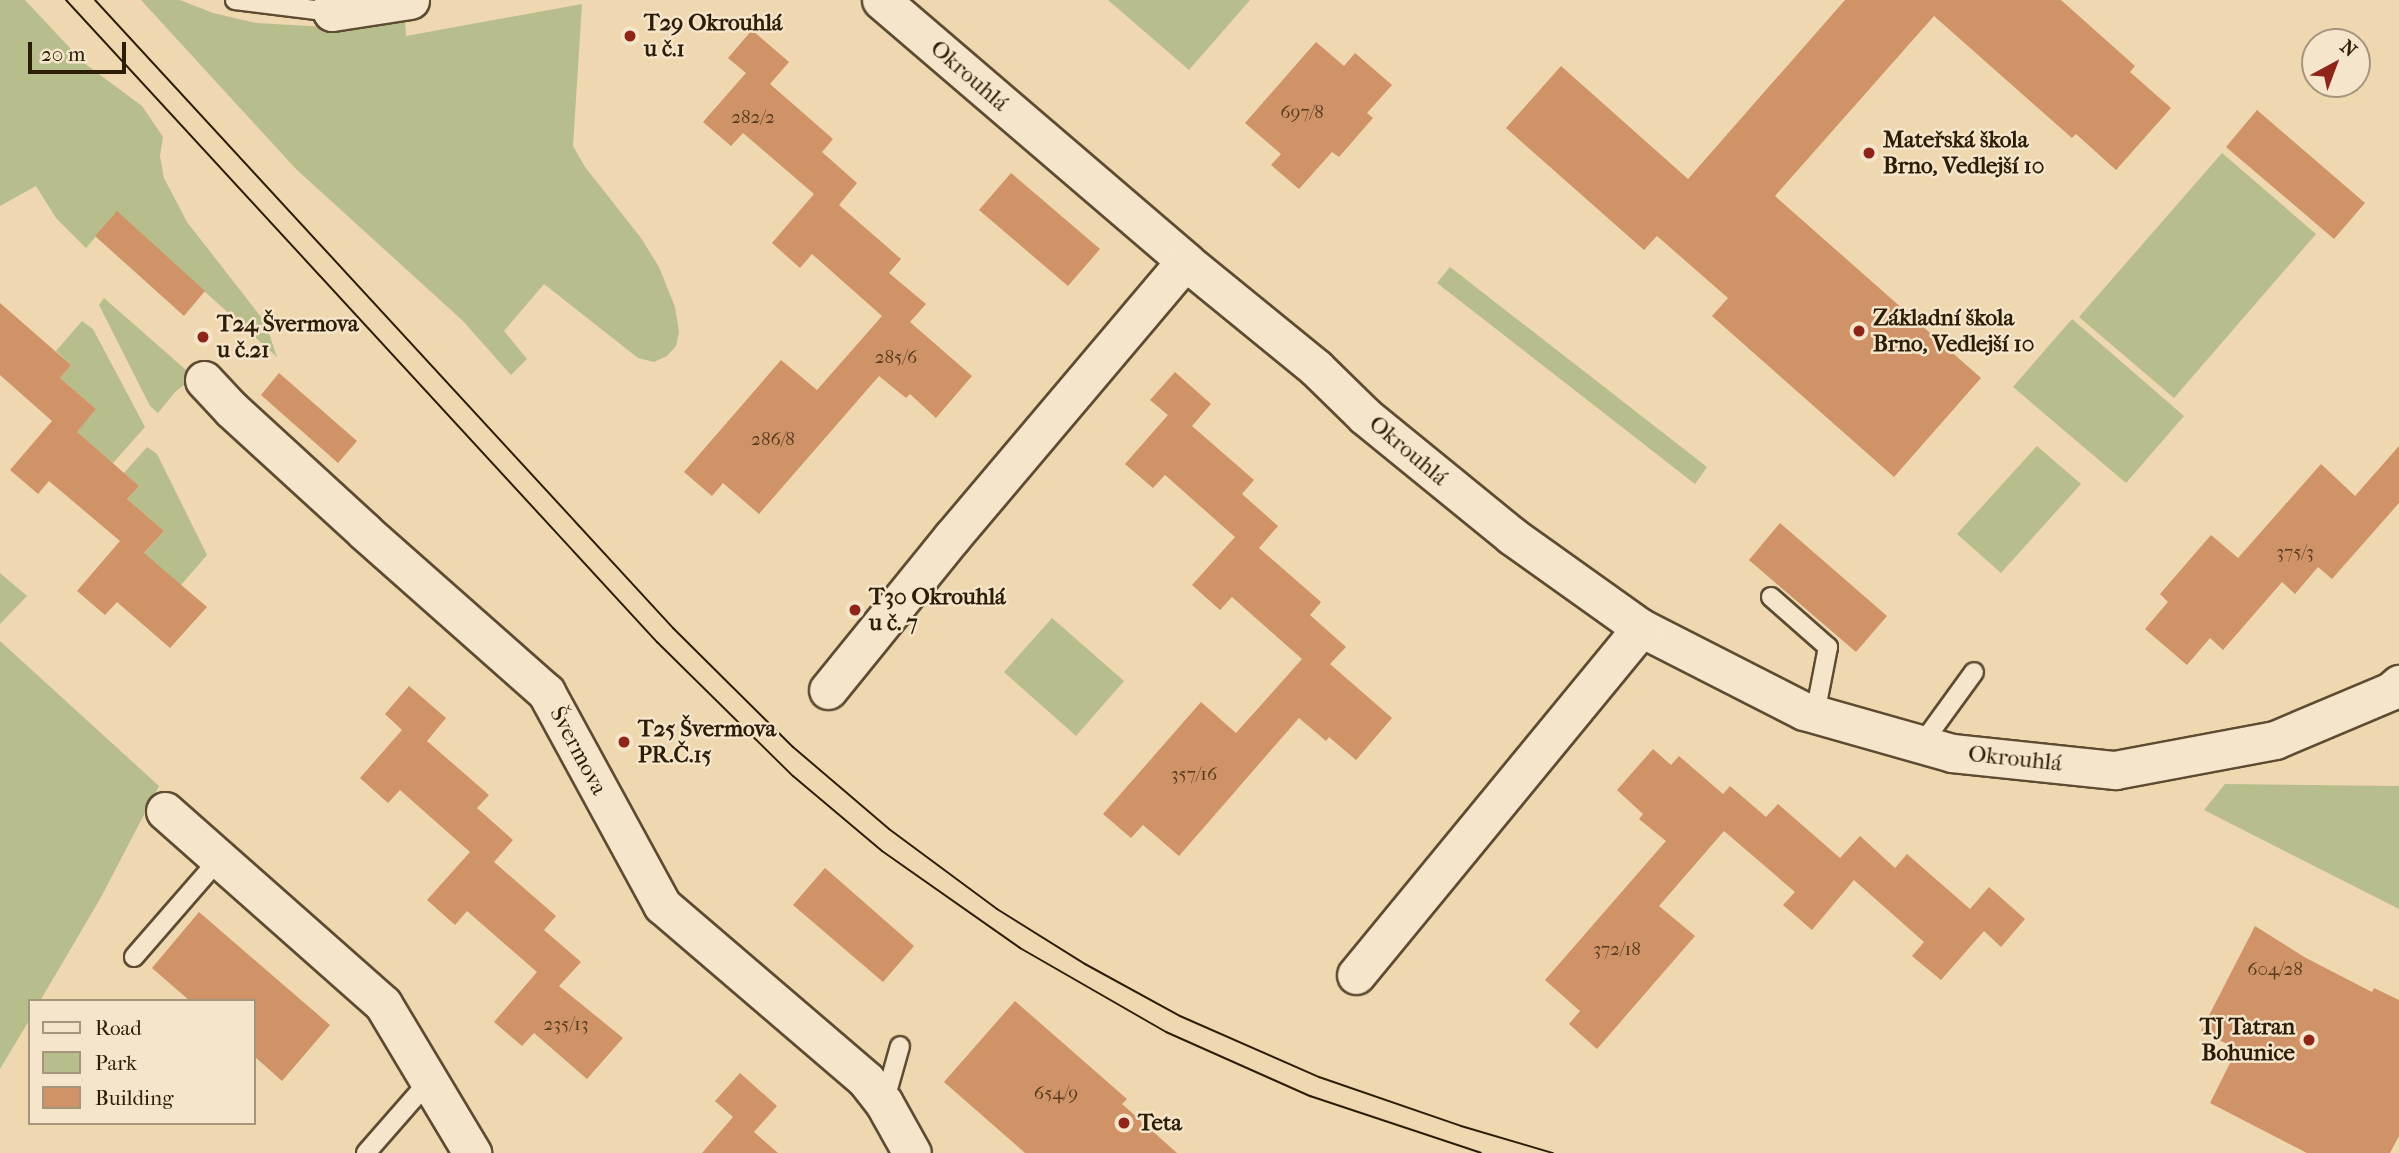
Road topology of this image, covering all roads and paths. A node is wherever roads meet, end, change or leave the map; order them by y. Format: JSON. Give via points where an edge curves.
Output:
{"nodes":[{"id":1,"x":235,"y":0,"type":"edge"},
{"id":2,"x":410,"y":0,"type":"edge"},
{"id":3,"x":881,"y":0,"type":"edge"},
{"id":4,"x":332,"y":6,"type":"edge"},
{"id":5,"x":1185,"y":261,"type":"junction"},
{"id":6,"x":204,"y":380,"type":"dead end"},
{"id":7,"x":1771,"y":597,"type":"dead end"},
{"id":8,"x":1641,"y":628,"type":"junction"},
{"id":9,"x":1974,"y":672,"type":"dead end"},
{"id":10,"x":2399,"y":684,"type":"edge"},
{"id":11,"x":828,"y":690,"type":"dead end"},
{"id":12,"x":1815,"y":715,"type":"junction"},
{"id":13,"x":1921,"y":745,"type":"junction"},
{"id":14,"x":165,"y":811,"type":"dead end"},
{"id":15,"x":219,"y":858,"type":"junction"},
{"id":16,"x":134,"y":957,"type":"dead end"},
{"id":17,"x":1356,"y":975,"type":"dead end"},
{"id":18,"x":900,"y":1046,"type":"dead end"},
{"id":19,"x":429,"y":1081,"type":"junction"},
{"id":20,"x":884,"y":1103,"type":"junction"},
{"id":21,"x":366,"y":1153,"type":"edge"},
{"id":22,"x":472,"y":1153,"type":"edge"},
{"id":23,"x":912,"y":1153,"type":"edge"}],
"edges":[{"from":1,"to":4,"type":"lane"},
{"from":2,"to":4,"type":"street"},
{"from":3,"to":5,"type":"street","name":"Okrouhlá"},
{"from":5,"to":8,"type":"street","name":"Okrouhlá","via":[[1512,536]]},
{"from":5,"to":11,"type":"street"},
{"from":6,"to":20,"type":"street","name":"Švermova","via":[[365,532],[546,692],[662,905],[866,1080]]},
{"from":7,"to":12,"type":"lane","via":[[1828,647]]},
{"from":8,"to":12,"type":"street","name":"Okrouhlá"},
{"from":8,"to":17,"type":"street"},
{"from":9,"to":13,"type":"lane"},
{"from":10,"to":13,"type":"street","name":"Okrouhlá","via":[[2275,740],[2115,770]]},
{"from":12,"to":13,"type":"street","name":"Okrouhlá"},
{"from":14,"to":15,"type":"street"},
{"from":15,"to":16,"type":"lane"},
{"from":15,"to":19,"type":"street","via":[[383,1004]]},
{"from":18,"to":20,"type":"lane"},
{"from":19,"to":21,"type":"lane"},
{"from":19,"to":22,"type":"street"},
{"from":20,"to":23,"type":"street","name":"Švermova"}]}
